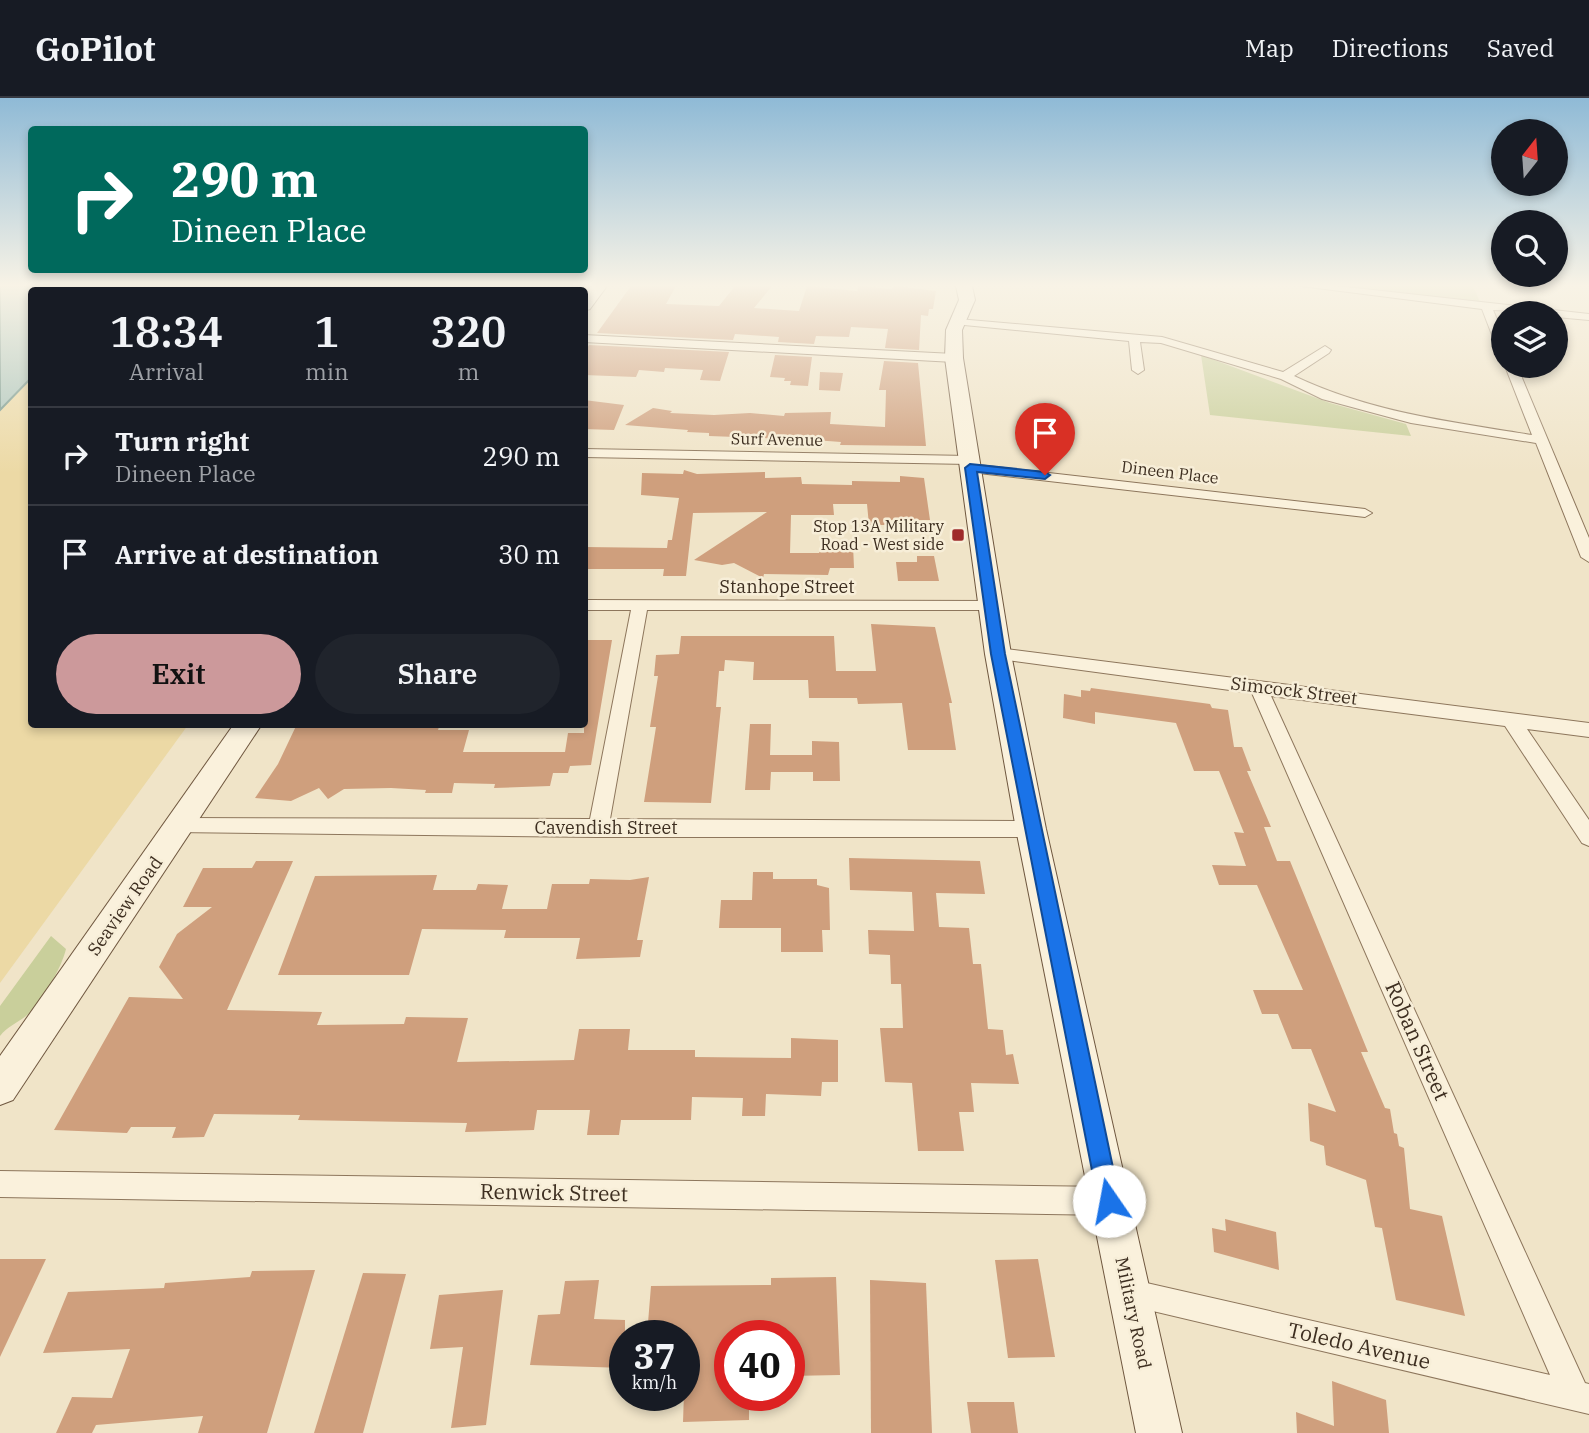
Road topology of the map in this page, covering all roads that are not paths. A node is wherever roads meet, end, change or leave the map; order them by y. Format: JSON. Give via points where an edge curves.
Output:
{"nodes":[{"id":1,"x":775,"y":348,"type":"edge"},
{"id":2,"x":954,"y":348,"type":"edge"},
{"id":3,"x":1135,"y":348,"type":"edge"},
{"id":4,"x":1194,"y":348,"type":"edge"},
{"id":5,"x":1325,"y":350,"type":"dead end"},
{"id":6,"x":954,"y":358,"type":"junction"},
{"id":7,"x":1138,"y":370,"type":"dead end"},
{"id":8,"x":1285,"y":376,"type":"junction"},
{"id":9,"x":1516,"y":378,"type":"edge"},
{"id":10,"x":1541,"y":440,"type":"junction"},
{"id":11,"x":588,"y":453,"type":"edge"},
{"id":12,"x":970,"y":464,"type":"junction"},
{"id":13,"x":1365,"y":513,"type":"dead end"},
{"id":14,"x":1589,"y":557,"type":"edge"},
{"id":15,"x":588,"y":605,"type":"edge"},
{"id":16,"x":989,"y":605,"type":"junction"},
{"id":17,"x":640,"y":606,"type":"junction"},
{"id":18,"x":998,"y":654,"type":"junction"},
{"id":19,"x":1258,"y":686,"type":"junction"},
{"id":20,"x":1511,"y":720,"type":"junction"},
{"id":21,"x":246,"y":728,"type":"edge"},
{"id":22,"x":1589,"y":730,"type":"edge"},
{"id":23,"x":181,"y":826,"type":"junction"},
{"id":24,"x":598,"y":829,"type":"junction"},
{"id":25,"x":1031,"y":829,"type":"junction"},
{"id":26,"x":1589,"y":837,"type":"edge"},
{"id":27,"x":0,"y":1087,"type":"edge"},
{"id":28,"x":0,"y":1184,"type":"edge"},
{"id":29,"x":1109,"y":1201,"type":"junction"},
{"id":30,"x":1129,"y":1293,"type":"junction"},
{"id":31,"x":1582,"y":1397,"type":"edge"},
{"id":32,"x":1159,"y":1433,"type":"edge"}],
"edges":[{"from":1,"to":6,"type":"street"},
{"from":2,"to":6,"type":"street","name":"Military Road"},
{"from":3,"to":7,"type":"street"},
{"from":4,"to":8,"type":"street"},
{"from":5,"to":8,"type":"street"},
{"from":6,"to":12,"type":"street","name":"Military Road"},
{"from":8,"to":10,"type":"street","via":[[1326,396],[1416,420]]},
{"from":9,"to":10,"type":"street"},
{"from":10,"to":14,"type":"street"},
{"from":11,"to":12,"type":"street","name":"Surf Avenue"},
{"from":12,"to":13,"type":"street","name":"Dineen Place"},
{"from":12,"to":16,"type":"street","name":"Military Road"},
{"from":15,"to":17,"type":"street","name":"Stanhope Street"},
{"from":16,"to":17,"type":"street","name":"Stanhope Street"},
{"from":16,"to":18,"type":"street","name":"Military Road"},
{"from":17,"to":24,"type":"street"},
{"from":18,"to":19,"type":"street","name":"Simcock Street"},
{"from":18,"to":25,"type":"street","name":"Military Road"},
{"from":19,"to":20,"type":"street","name":"Simcock Street"},
{"from":19,"to":31,"type":"street","name":"Roban Street"},
{"from":20,"to":22,"type":"street","name":"Simcock Street"},
{"from":20,"to":26,"type":"street"},
{"from":21,"to":23,"type":"street","name":"Seaview Road"},
{"from":23,"to":24,"type":"street","name":"Cavendish Street"},
{"from":23,"to":27,"type":"street","name":"Seaview Road"},
{"from":24,"to":25,"type":"street","name":"Cavendish Street"},
{"from":25,"to":29,"type":"street","name":"Military Road"},
{"from":28,"to":29,"type":"street","name":"Renwick Street"},
{"from":29,"to":30,"type":"street","name":"Military Road"},
{"from":30,"to":31,"type":"street","name":"Toledo Avenue"},
{"from":30,"to":32,"type":"street","name":"Military Road"}]}
